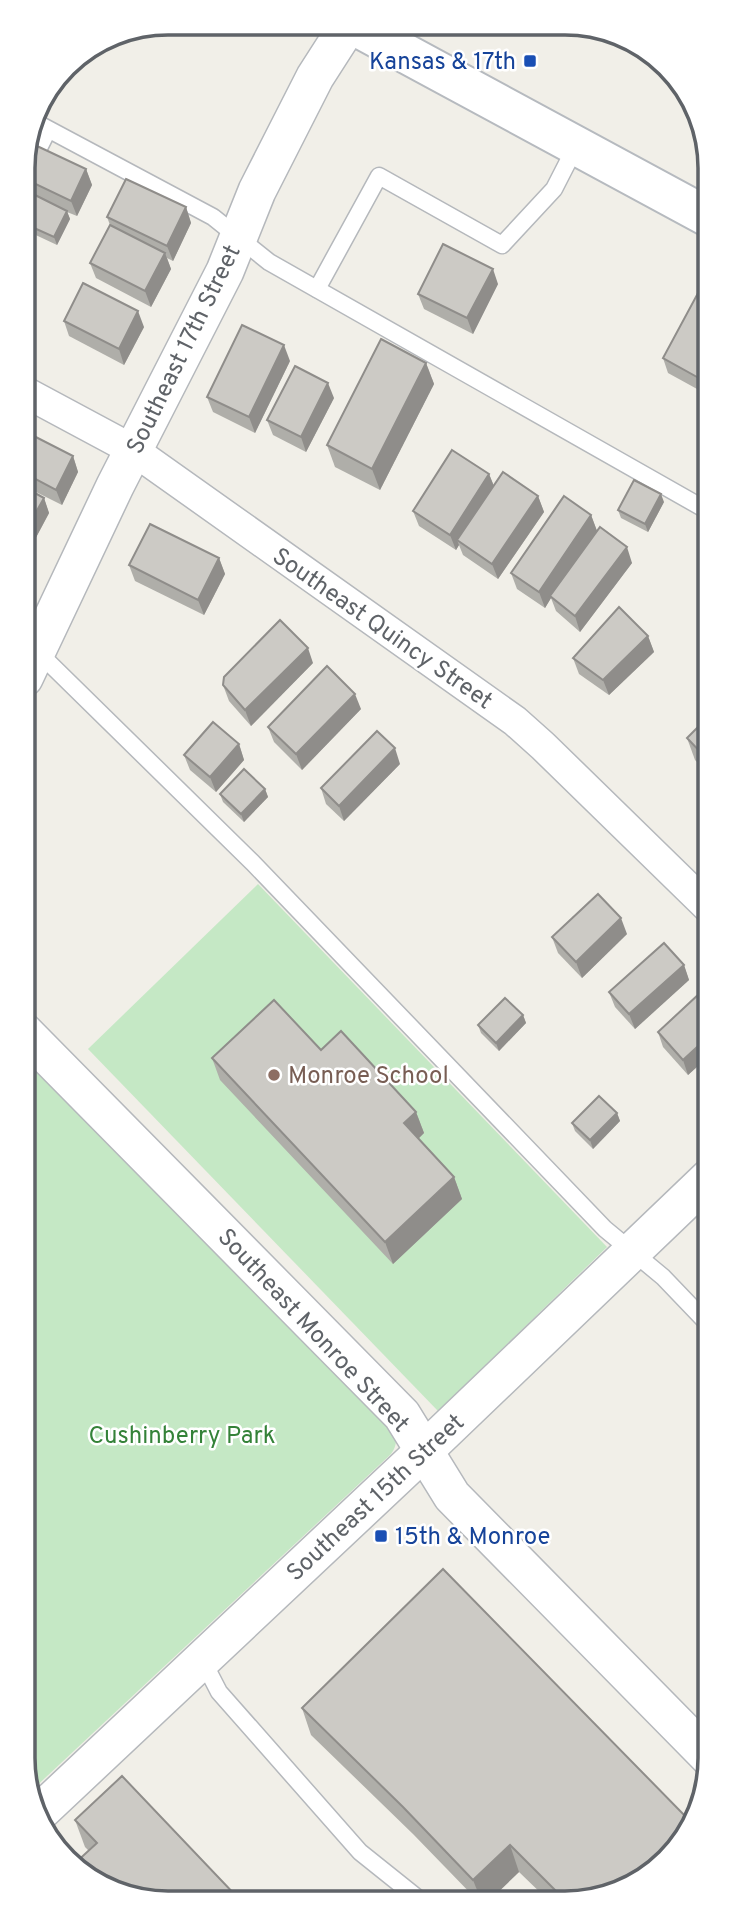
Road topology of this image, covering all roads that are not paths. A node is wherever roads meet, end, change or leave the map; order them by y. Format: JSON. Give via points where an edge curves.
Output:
{"nodes":[{"id":1,"x":343,"y":35,"type":"edge"},
{"id":2,"x":370,"y":35,"type":"edge"},
{"id":3,"x":42,"y":126,"type":"edge"},
{"id":4,"x":48,"y":130,"type":"junction"},
{"id":5,"x":576,"y":146,"type":"junction"},
{"id":6,"x":35,"y":155,"type":"edge"},
{"id":7,"x":698,"y":212,"type":"edge"},
{"id":8,"x":239,"y":238,"type":"junction"},
{"id":9,"x":317,"y":289,"type":"junction"},
{"id":10,"x":35,"y":397,"type":"edge"},
{"id":11,"x":133,"y":450,"type":"junction"},
{"id":12,"x":698,"y":505,"type":"edge"},
{"id":13,"x":35,"y":656,"type":"edge"},
{"id":14,"x":35,"y":668,"type":"edge"},
{"id":15,"x":698,"y":897,"type":"edge"},
{"id":16,"x":35,"y":1043,"type":"edge"},
{"id":17,"x":698,"y":1189,"type":"edge"},
{"id":18,"x":632,"y":1252,"type":"junction"},
{"id":19,"x":698,"y":1314,"type":"edge"},
{"id":20,"x":424,"y":1452,"type":"junction"},
{"id":21,"x":202,"y":1659,"type":"junction"},
{"id":22,"x":698,"y":1746,"type":"edge"},
{"id":23,"x":45,"y":1807,"type":"edge"},
{"id":24,"x":409,"y":1891,"type":"edge"}],
"edges":[{"from":1,"to":8,"type":"street","name":"Southeast 17th Street","via":[[257,191]]},
{"from":2,"to":5,"type":"main road"},
{"from":3,"to":4,"type":"lane"},
{"from":4,"to":6,"type":"lane"},
{"from":4,"to":8,"type":"lane","via":[[212,217]]},
{"from":5,"to":7,"type":"main road"},
{"from":5,"to":9,"type":"lane","via":[[554,189],[502,245],[379,176]]},
{"from":8,"to":9,"type":"lane","via":[[269,262]]},
{"from":8,"to":11,"type":"street","name":"Southeast 17th Street"},
{"from":9,"to":12,"type":"lane"},
{"from":10,"to":11,"type":"street","name":"Southeast Quincy Street"},
{"from":11,"to":13,"type":"street","name":"Southeast 17th Street"},
{"from":11,"to":15,"type":"street","name":"Southeast Quincy Street","via":[[515,722]]},
{"from":14,"to":18,"type":"lane","via":[[254,863],[595,1219]]},
{"from":16,"to":20,"type":"street","name":"Southeast Monroe Street","via":[[402,1415]]},
{"from":17,"to":18,"type":"street","name":"Southeast 15th Street"},
{"from":18,"to":19,"type":"lane"},
{"from":18,"to":20,"type":"street","name":"Southeast 15th Street"},
{"from":20,"to":21,"type":"street","name":"Southeast 15th Street"},
{"from":20,"to":22,"type":"street","name":"Southeast Monroe Street","via":[[452,1496]]},
{"from":21,"to":23,"type":"street","name":"Southeast 15th Street"},
{"from":21,"to":24,"type":"lane","via":[[219,1692],[360,1852]]}]}
